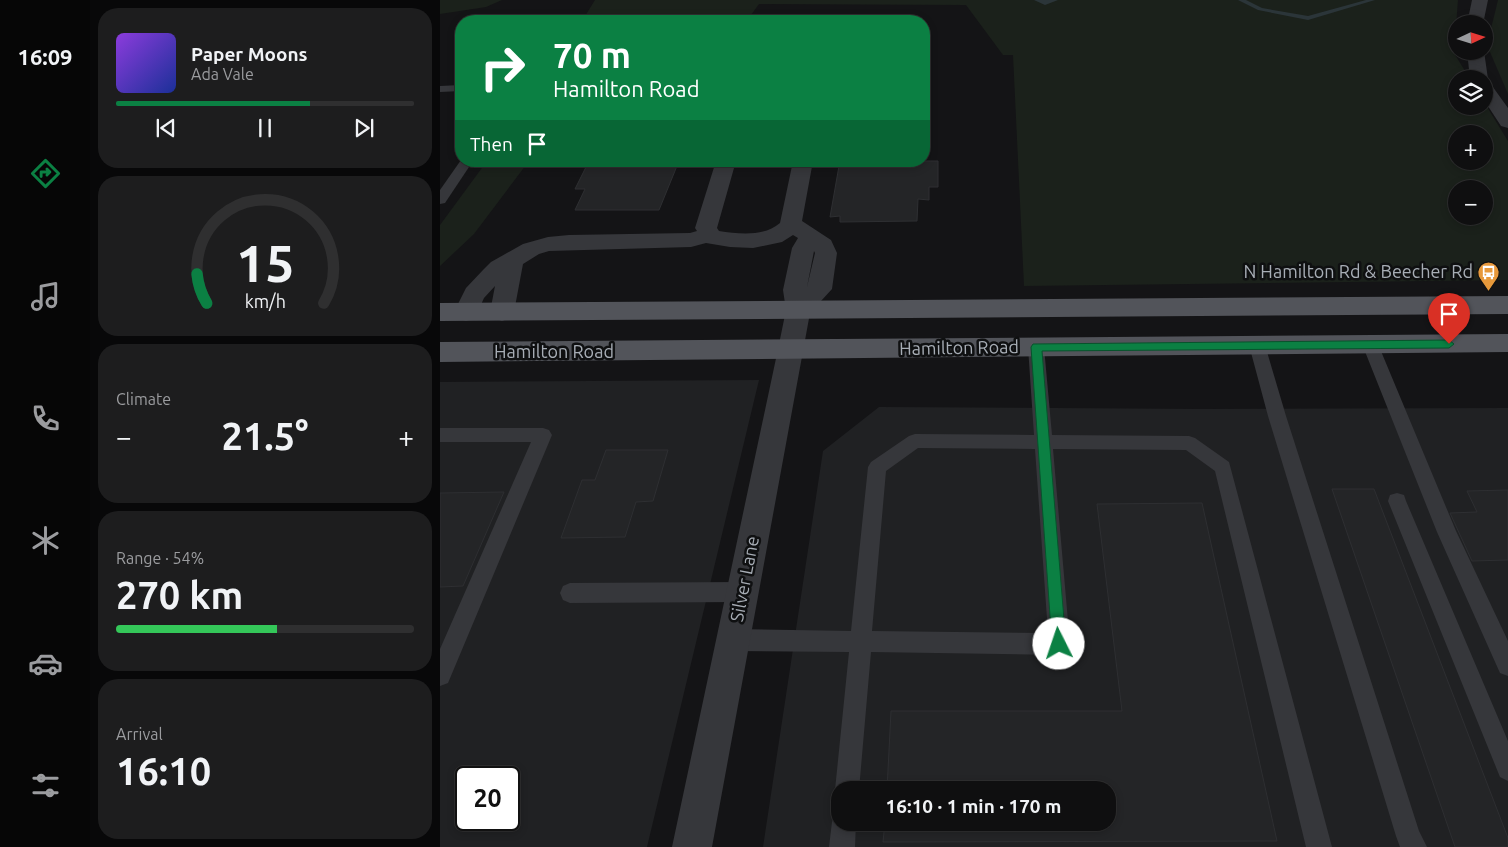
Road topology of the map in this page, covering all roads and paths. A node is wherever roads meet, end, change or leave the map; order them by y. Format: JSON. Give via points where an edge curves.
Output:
{"nodes":[{"id":1,"x":1480,"y":0,"type":"edge"},
{"id":2,"x":1477,"y":15,"type":"edge"},
{"id":3,"x":455,"y":88,"type":"edge"},
{"id":4,"x":440,"y":89,"type":"edge"},
{"id":5,"x":1493,"y":100,"type":"edge"},
{"id":6,"x":1508,"y":122,"type":"edge"},
{"id":7,"x":463,"y":167,"type":"edge"},
{"id":8,"x":724,"y":167,"type":"edge"},
{"id":9,"x":801,"y":167,"type":"edge"},
{"id":10,"x":440,"y":200,"type":"edge"},
{"id":11,"x":789,"y":225,"type":"junction"},
{"id":12,"x":710,"y":234,"type":"junction"},
{"id":13,"x":512,"y":260,"type":"junction"},
{"id":14,"x":1508,"y":305,"type":"edge"},
{"id":15,"x":798,"y":310,"type":"junction"},
{"id":16,"x":440,"y":312,"type":"edge"},
{"id":17,"x":466,"y":312,"type":"junction"},
{"id":18,"x":502,"y":312,"type":"junction"},
{"id":19,"x":1508,"y":343,"type":"edge"},
{"id":20,"x":1370,"y":344,"type":"junction"},
{"id":21,"x":1257,"y":345,"type":"junction"},
{"id":22,"x":1036,"y":347,"type":"junction"},
{"id":23,"x":791,"y":350,"type":"junction"},
{"id":24,"x":440,"y":352,"type":"edge"},
{"id":25,"x":440,"y":435,"type":"edge"},
{"id":26,"x":1044,"y":442,"type":"junction"},
{"id":27,"x":1398,"y":501,"type":"dead end"},
{"id":28,"x":742,"y":592,"type":"junction"},
{"id":29,"x":570,"y":593,"type":"dead end"},
{"id":30,"x":733,"y":640,"type":"junction"},
{"id":31,"x":860,"y":642,"type":"junction"},
{"id":32,"x":1508,"y":665,"type":"edge"},
{"id":33,"x":440,"y":675,"type":"edge"},
{"id":34,"x":1508,"y":770,"type":"edge"},
{"id":35,"x":848,"y":781,"type":"edge"},
{"id":36,"x":843,"y":831,"type":"edge"},
{"id":37,"x":692,"y":847,"type":"edge"},
{"id":38,"x":842,"y":847,"type":"edge"},
{"id":39,"x":1319,"y":847,"type":"edge"},
{"id":40,"x":1414,"y":847,"type":"edge"}],
"edges":[{"from":1,"to":2,"type":"street"},
{"from":3,"to":4,"type":"lane"},
{"from":5,"to":6,"type":"street"},
{"from":7,"to":10,"type":"lane"},
{"from":8,"to":12,"type":"street","via":[[709,213],[706,228]]},
{"from":9,"to":11,"type":"street"},
{"from":11,"to":12,"type":"street","via":[[778,234],[757,240],[728,241]]},
{"from":11,"to":15,"type":"street","via":[[823,245],[826,252],[820,289]]},
{"from":12,"to":13,"type":"street","via":[[691,240],[548,244]]},
{"from":13,"to":17,"type":"street","via":[[474,294]]},
{"from":13,"to":18,"type":"street"},
{"from":14,"to":15,"type":"main road"},
{"from":15,"to":18,"type":"main road"},
{"from":15,"to":23,"type":"street","name":"Silver Lane"},
{"from":16,"to":17,"type":"main road"},
{"from":17,"to":18,"type":"main road"},
{"from":19,"to":20,"type":"main road","name":"Hamilton Road"},
{"from":20,"to":21,"type":"main road","name":"Hamilton Road"},
{"from":20,"to":32,"type":"lane","via":[[1447,532]]},
{"from":21,"to":22,"type":"main road","name":"Hamilton Road"},
{"from":21,"to":40,"type":"lane"},
{"from":22,"to":23,"type":"main road","name":"Hamilton Road"},
{"from":22,"to":26,"type":"lane"},
{"from":23,"to":24,"type":"main road","name":"Hamilton Road"},
{"from":23,"to":28,"type":"street","name":"Silver Lane"},
{"from":25,"to":33,"type":"lane","via":[[543,435]]},
{"from":26,"to":31,"type":"lane","via":[[915,441],[878,467]]},
{"from":26,"to":31,"type":"lane","via":[[1059,644]]},
{"from":26,"to":39,"type":"lane","via":[[1189,443],[1223,467]]},
{"from":27,"to":34,"type":"lane"},
{"from":28,"to":29,"type":"lane"},
{"from":28,"to":30,"type":"street","name":"Silver Lane"},
{"from":30,"to":31,"type":"lane"},
{"from":30,"to":37,"type":"street","name":"Silver Lane"},
{"from":31,"to":35,"type":"lane"},
{"from":36,"to":38,"type":"lane"}]}
